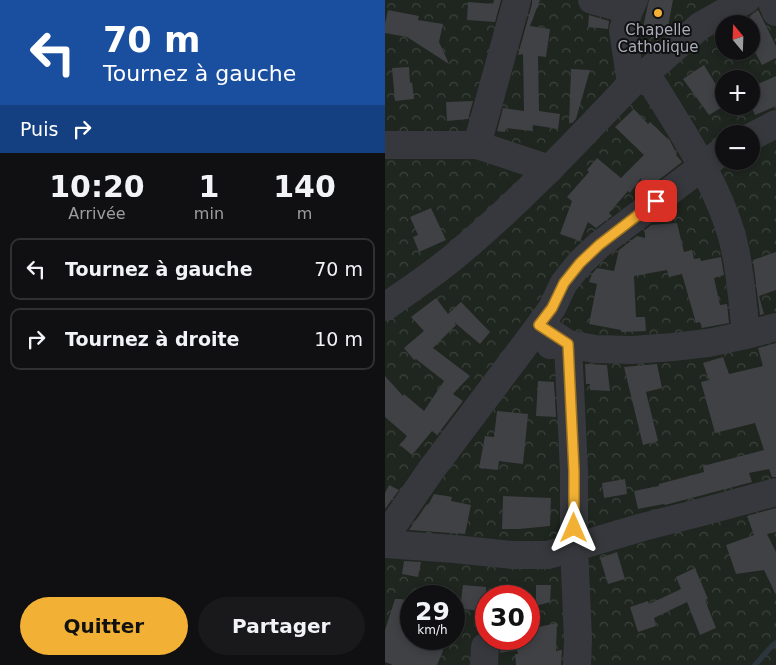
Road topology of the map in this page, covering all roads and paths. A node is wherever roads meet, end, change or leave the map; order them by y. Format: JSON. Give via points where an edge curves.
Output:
{"nodes":[{"id":1,"x":517,"y":0,"type":"edge"},
{"id":2,"x":592,"y":0,"type":"edge"},
{"id":3,"x":746,"y":0,"type":"edge"},
{"id":4,"x":771,"y":0,"type":"edge"},
{"id":5,"x":631,"y":5,"type":"edge"},
{"id":6,"x":776,"y":12,"type":"edge"},
{"id":7,"x":639,"y":78,"type":"junction"},
{"id":8,"x":776,"y":124,"type":"edge"},
{"id":9,"x":760,"y":132,"type":"edge"},
{"id":10,"x":385,"y":145,"type":"edge"},
{"id":11,"x":477,"y":145,"type":"junction"},
{"id":12,"x":715,"y":157,"type":"edge"},
{"id":13,"x":702,"y":166,"type":"junction"},
{"id":14,"x":550,"y":169,"type":"junction"},
{"id":15,"x":385,"y":307,"type":"edge"},
{"id":16,"x":539,"y":325,"type":"junction"},
{"id":17,"x":776,"y":326,"type":"edge"},
{"id":18,"x":746,"y":335,"type":"junction"},
{"id":19,"x":568,"y":344,"type":"junction"},
{"id":20,"x":517,"y":355,"type":"junction"},
{"id":21,"x":776,"y":492,"type":"edge"},
{"id":22,"x":385,"y":537,"type":"edge"},
{"id":23,"x":385,"y":544,"type":"edge"},
{"id":24,"x":574,"y":547,"type":"junction"},
{"id":25,"x":577,"y":665,"type":"edge"}],
"edges":[{"from":1,"to":11,"type":"street"},
{"from":2,"to":5,"type":"street"},
{"from":3,"to":7,"type":"street","via":[[700,26]]},
{"from":4,"to":6,"type":"street"},
{"from":5,"to":7,"type":"street","via":[[623,30],[625,46]]},
{"from":7,"to":13,"type":"street"},
{"from":7,"to":14,"type":"street"},
{"from":8,"to":9,"type":"street"},
{"from":10,"to":11,"type":"street"},
{"from":11,"to":14,"type":"street"},
{"from":12,"to":13,"type":"street"},
{"from":13,"to":16,"type":"street","via":[[580,263]]},
{"from":13,"to":18,"type":"street","via":[[735,247]]},
{"from":14,"to":15,"type":"street","via":[[455,256]]},
{"from":16,"to":19,"type":"street"},
{"from":16,"to":20,"type":"street"},
{"from":17,"to":18,"type":"street"},
{"from":18,"to":19,"type":"street","via":[[708,343],[632,350]]},
{"from":19,"to":20,"type":"street","via":[[539,346]]},
{"from":19,"to":24,"type":"street"},
{"from":20,"to":22,"type":"street","via":[[436,462]]},
{"from":21,"to":24,"type":"street"},
{"from":23,"to":24,"type":"street","via":[[512,555],[548,555]]},
{"from":24,"to":25,"type":"street"}]}
